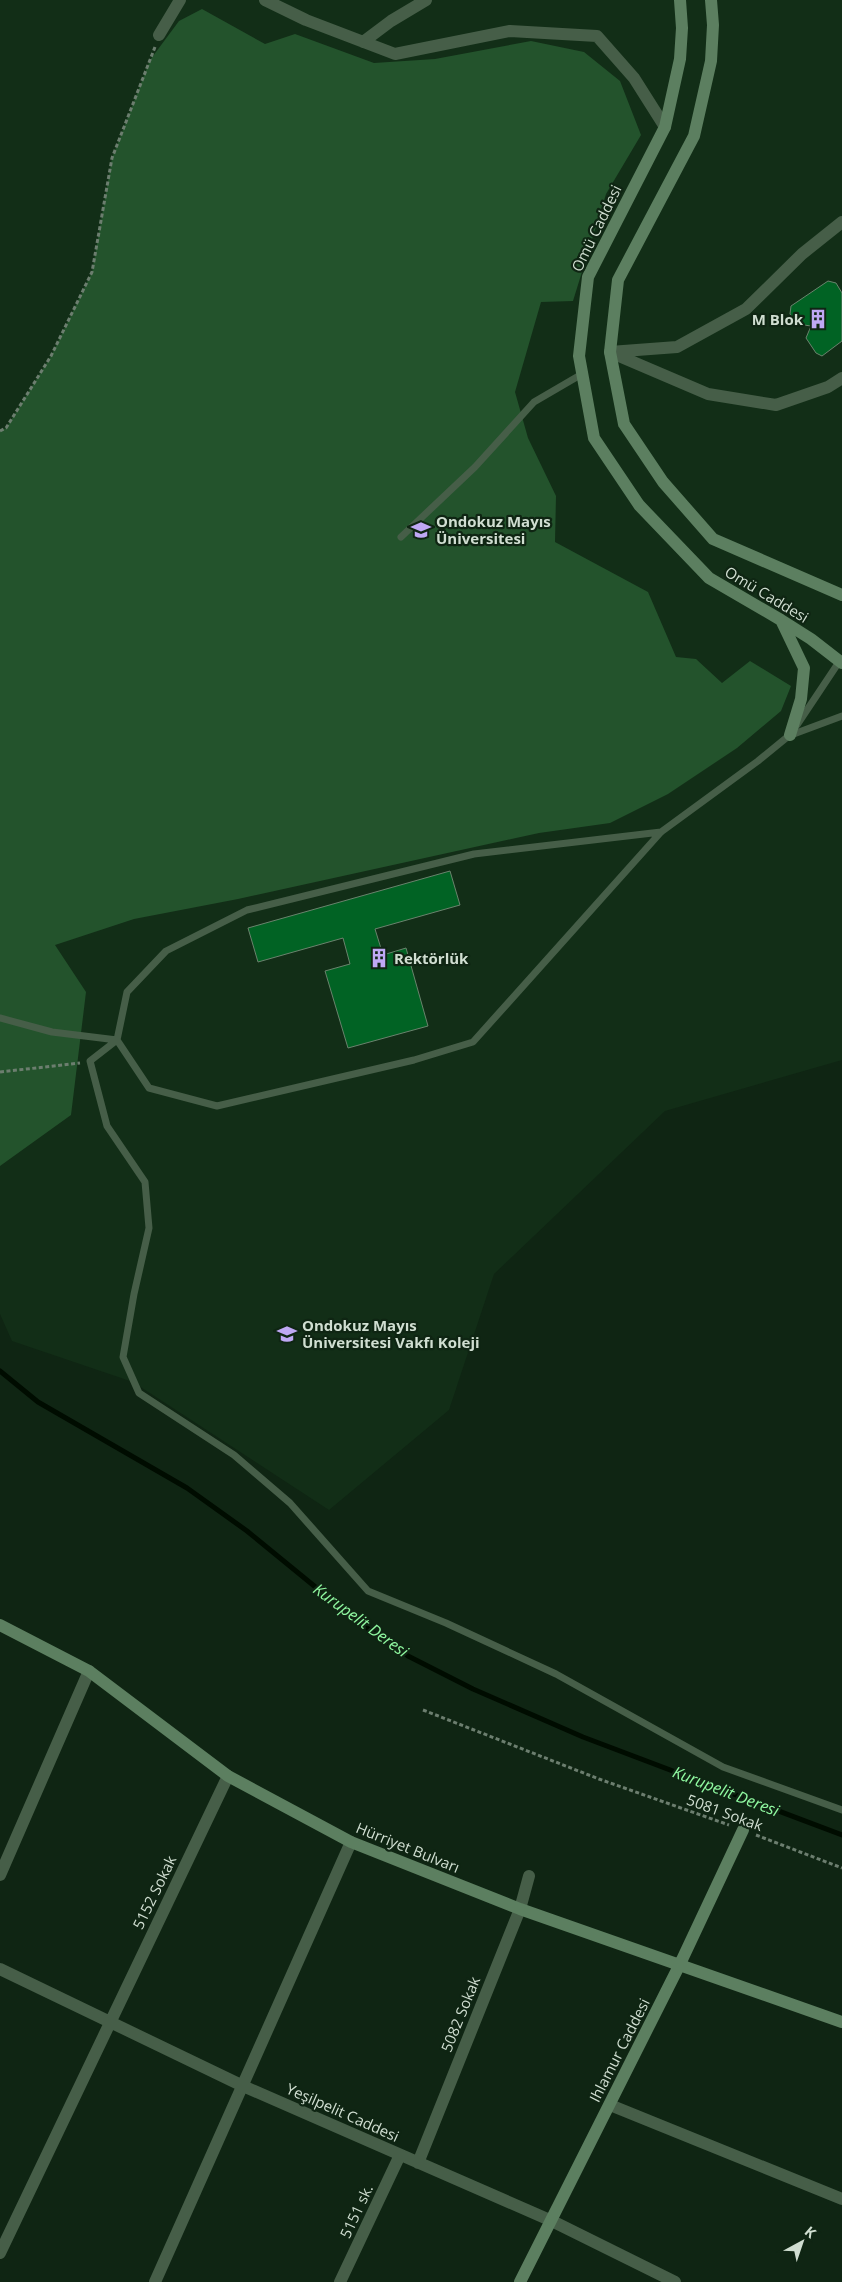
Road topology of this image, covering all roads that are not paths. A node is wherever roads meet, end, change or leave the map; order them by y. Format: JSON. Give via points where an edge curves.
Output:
{"nodes":[{"id":1,"x":180,"y":0,"type":"edge"},
{"id":2,"x":265,"y":0,"type":"edge"},
{"id":3,"x":426,"y":0,"type":"edge"},
{"id":4,"x":680,"y":0,"type":"edge"},
{"id":5,"x":711,"y":0,"type":"edge"},
{"id":6,"x":288,"y":6,"type":"edge"},
{"id":7,"x":159,"y":35,"type":"road end"},
{"id":8,"x":363,"y":42,"type":"junction"},
{"id":9,"x":665,"y":126,"type":"junction"},
{"id":10,"x":842,"y":222,"type":"edge"},
{"id":11,"x":610,"y":352,"type":"junction"},
{"id":12,"x":582,"y":374,"type":"junction"},
{"id":13,"x":842,"y":378,"type":"edge"},
{"id":14,"x":401,"y":538,"type":"dead end"},
{"id":15,"x":840,"y":591,"type":"edge"},
{"id":16,"x":781,"y":620,"type":"junction"},
{"id":17,"x":841,"y":661,"type":"edge"},
{"id":18,"x":842,"y":716,"type":"edge"},
{"id":19,"x":790,"y":735,"type":"junction"},
{"id":20,"x":661,"y":832,"type":"junction"},
{"id":21,"x":0,"y":1018,"type":"edge"},
{"id":22,"x":117,"y":1040,"type":"junction"},
{"id":23,"x":0,"y":1625,"type":"edge"},
{"id":24,"x":89,"y":1671,"type":"junction"},
{"id":25,"x":228,"y":1776,"type":"junction"},
{"id":26,"x":842,"y":1810,"type":"edge"},
{"id":27,"x":743,"y":1830,"type":"road end"},
{"id":28,"x":351,"y":1842,"type":"junction"},
{"id":29,"x":0,"y":1875,"type":"edge"},
{"id":30,"x":529,"y":1876,"type":"dead end"},
{"id":31,"x":520,"y":1909,"type":"junction"},
{"id":32,"x":680,"y":1964,"type":"junction"},
{"id":33,"x":0,"y":1968,"type":"edge"},
{"id":34,"x":110,"y":2022,"type":"junction"},
{"id":35,"x":842,"y":2022,"type":"edge"},
{"id":36,"x":243,"y":2086,"type":"junction"},
{"id":37,"x":610,"y":2105,"type":"junction"},
{"id":38,"x":400,"y":2155,"type":"junction"},
{"id":39,"x":418,"y":2163,"type":"junction"},
{"id":40,"x":842,"y":2199,"type":"edge"},
{"id":41,"x":552,"y":2221,"type":"junction"},
{"id":42,"x":0,"y":2253,"type":"edge"},
{"id":43,"x":155,"y":2282,"type":"edge"},
{"id":44,"x":340,"y":2282,"type":"edge"},
{"id":45,"x":520,"y":2282,"type":"edge"},
{"id":46,"x":675,"y":2282,"type":"edge"}],
"edges":[{"from":1,"to":7,"type":"street"},
{"from":2,"to":6,"type":"street"},
{"from":3,"to":8,"type":"street"},
{"from":4,"to":9,"type":"street","name":"Omü Caddesi","via":[[680,59]]},
{"from":5,"to":11,"type":"street","name":"Omü Caddesi","via":[[711,61],[694,136],[618,280]]},
{"from":6,"to":8,"type":"street"},
{"from":8,"to":9,"type":"street","via":[[395,54],[510,31],[597,36],[634,78]]},
{"from":9,"to":12,"type":"street","name":"Omü Caddesi","via":[[588,277],[579,356]]},
{"from":10,"to":11,"type":"street","via":[[802,254],[746,309],[677,347]]},
{"from":11,"to":13,"type":"street","via":[[708,394],[776,405],[828,387]]},
{"from":11,"to":15,"type":"street","name":"Omü Caddesi","via":[[624,424],[663,482],[712,539]]},
{"from":12,"to":14,"type":"lane","via":[[534,402],[475,467]]},
{"from":12,"to":16,"type":"street","name":"Omü Caddesi","via":[[594,438],[640,505],[709,578]]},
{"from":16,"to":17,"type":"street","name":"Omü Caddesi"},
{"from":16,"to":19,"type":"street","via":[[804,668],[801,699]]},
{"from":17,"to":19,"type":"lane"},
{"from":18,"to":19,"type":"lane"},
{"from":19,"to":20,"type":"lane"},
{"from":20,"to":22,"type":"lane","via":[[474,854],[247,910],[166,951],[127,992]]},
{"from":20,"to":22,"type":"lane","via":[[473,1042],[414,1060],[217,1106],[149,1088]]},
{"from":21,"to":22,"type":"lane","via":[[52,1032]]},
{"from":22,"to":26,"type":"lane","via":[[90,1061],[107,1126],[145,1182],[149,1228],[123,1357],[139,1393],[234,1455],[290,1503],[368,1591],[556,1674],[723,1767]]},
{"from":23,"to":24,"type":"street","name":"Hürriyet Bulvarı"},
{"from":24,"to":25,"type":"street","name":"Hürriyet Bulvarı"},
{"from":24,"to":29,"type":"street"},
{"from":25,"to":28,"type":"street","name":"Hürriyet Bulvarı"},
{"from":25,"to":34,"type":"street","name":"5152 Sokak"},
{"from":27,"to":32,"type":"street","name":"Ihlamur Caddesi"},
{"from":28,"to":31,"type":"street","name":"Hürriyet Bulvarı"},
{"from":28,"to":36,"type":"street"},
{"from":30,"to":31,"type":"street","name":"5082 Sokak"},
{"from":31,"to":32,"type":"street","name":"Hürriyet Bulvarı"},
{"from":31,"to":39,"type":"street","name":"5082 Sokak"},
{"from":32,"to":35,"type":"street","name":"Hürriyet Bulvarı"},
{"from":32,"to":37,"type":"street","name":"Ihlamur Caddesi"},
{"from":33,"to":34,"type":"street","name":"Yeşilpelit Caddesi"},
{"from":34,"to":36,"type":"street","name":"Yeşilpelit Caddesi"},
{"from":34,"to":42,"type":"street","name":"5152 Sokak"},
{"from":36,"to":38,"type":"street","name":"Yeşilpelit Caddesi"},
{"from":36,"to":43,"type":"street"},
{"from":37,"to":40,"type":"street"},
{"from":37,"to":41,"type":"street","name":"Ihlamur Caddesi"},
{"from":38,"to":39,"type":"street","name":"Yeşilpelit Caddesi"},
{"from":38,"to":44,"type":"street","name":"5151 sk."},
{"from":39,"to":41,"type":"street","name":"Yeşilpelit Caddesi"},
{"from":41,"to":45,"type":"street","name":"Ihlamur Caddesi"},
{"from":41,"to":46,"type":"street","name":"Yeşilpelit Caddesi"}]}
